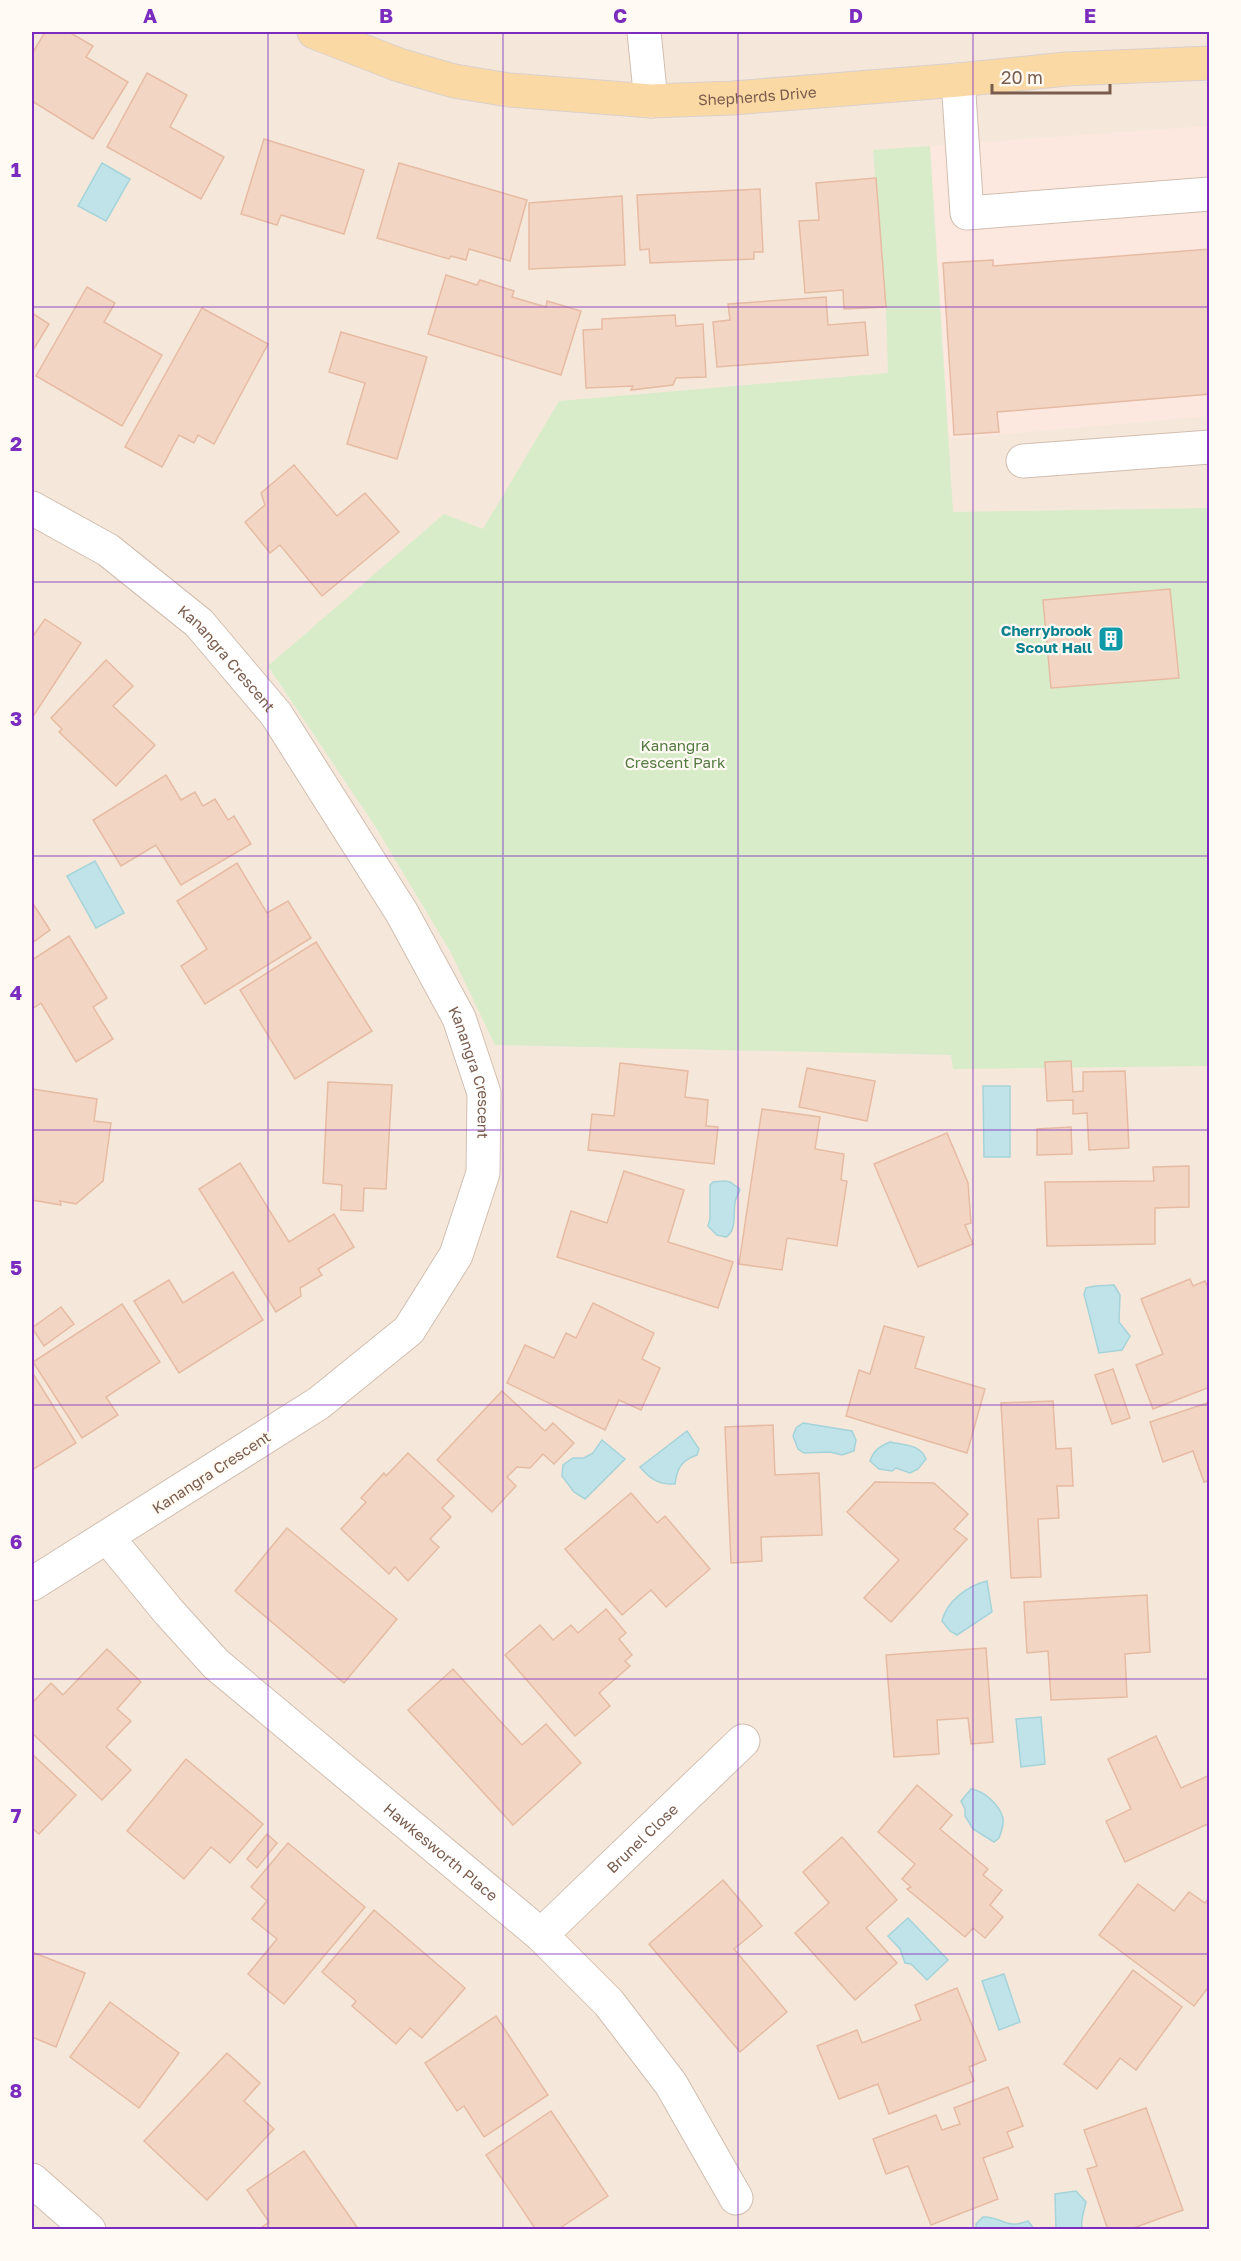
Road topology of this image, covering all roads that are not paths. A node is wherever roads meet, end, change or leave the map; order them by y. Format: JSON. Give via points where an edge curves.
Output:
{"nodes":[{"id":1,"x":314,"y":32,"type":"edge"},
{"id":2,"x":644,"y":32,"type":"edge"},
{"id":3,"x":1209,"y":63,"type":"edge"},
{"id":4,"x":958,"y":80,"type":"junction"},
{"id":5,"x":651,"y":101,"type":"junction"},
{"id":6,"x":1209,"y":194,"type":"edge"},
{"id":7,"x":1209,"y":447,"type":"edge"},
{"id":8,"x":1023,"y":460,"type":"dead end"},
{"id":9,"x":32,"y":508,"type":"edge"},
{"id":10,"x":108,"y":1538,"type":"junction"},
{"id":11,"x":32,"y":1584,"type":"edge"},
{"id":12,"x":743,"y":1741,"type":"dead end"},
{"id":13,"x":541,"y":1935,"type":"junction"},
{"id":14,"x":32,"y":2180,"type":"edge"},
{"id":15,"x":736,"y":2198,"type":"dead end"},
{"id":16,"x":89,"y":2229,"type":"edge"}],
"edges":[{"from":1,"to":5,"type":"main road","name":"Shepherds Drive","via":[[399,65],[454,81],[509,90]]},
{"from":2,"to":5,"type":"street"},
{"from":3,"to":4,"type":"main road","name":"Shepherds Drive","via":[[1066,69]]},
{"from":4,"to":5,"type":"main road","name":"Shepherds Drive"},
{"from":4,"to":6,"type":"street","via":[[967,213]]},
{"from":7,"to":8,"type":"street"},
{"from":9,"to":10,"type":"street","name":"Kanangra Crescent","via":[[108,550],[199,623],[276,714],[402,913],[459,1018],[484,1093],[483,1173],[456,1255],[409,1329],[319,1402]]},
{"from":10,"to":11,"type":"street","name":"Kanangra Crescent"},
{"from":10,"to":13,"type":"street","name":"Hawkesworth Place","via":[[216,1664]]},
{"from":12,"to":13,"type":"street","name":"Brunel Close"},
{"from":13,"to":15,"type":"street","name":"Hawkesworth Place","via":[[609,2003],[671,2084]]},
{"from":14,"to":16,"type":"street"}]}
